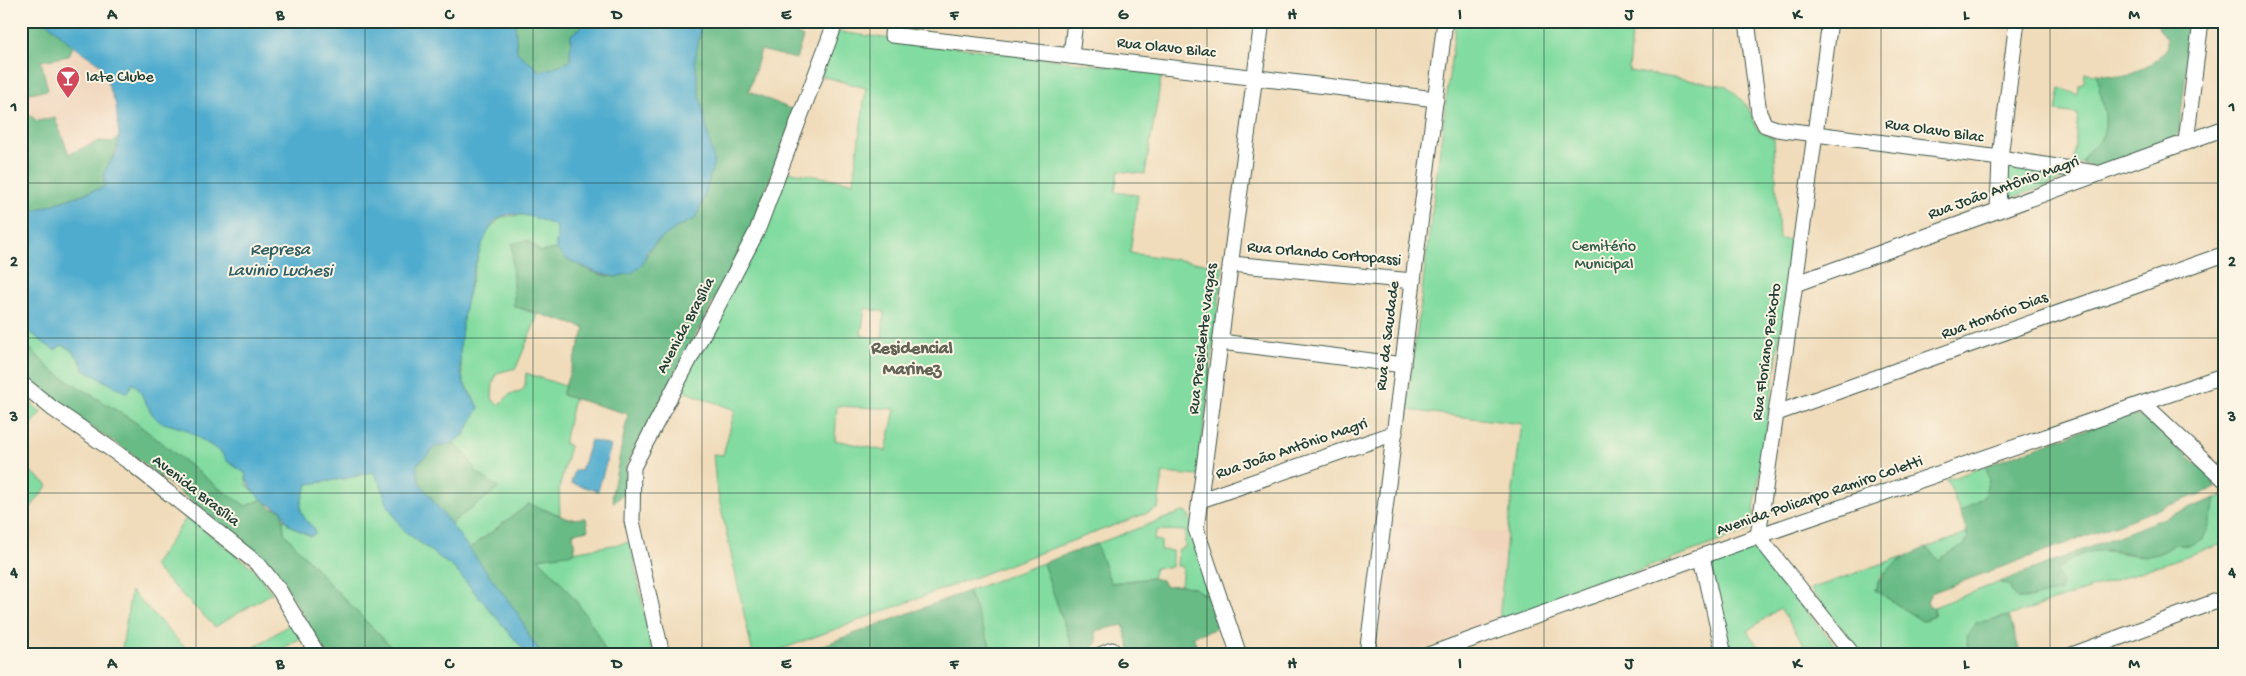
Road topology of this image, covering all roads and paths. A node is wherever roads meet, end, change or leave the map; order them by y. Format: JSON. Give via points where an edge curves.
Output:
{"nodes":[{"id":1,"x":836,"y":21,"type":"edge"},
{"id":2,"x":1075,"y":21,"type":"edge"},
{"id":3,"x":1262,"y":21,"type":"edge"},
{"id":4,"x":1446,"y":21,"type":"edge"},
{"id":5,"x":1747,"y":21,"type":"edge"},
{"id":6,"x":1830,"y":21,"type":"edge"},
{"id":7,"x":2016,"y":21,"type":"edge"},
{"id":8,"x":2201,"y":21,"type":"edge"},
{"id":9,"x":893,"y":28,"type":"edge"},
{"id":10,"x":1071,"y":56,"type":"junction"},
{"id":11,"x":1255,"y":76,"type":"junction"},
{"id":12,"x":1436,"y":99,"type":"junction"},
{"id":13,"x":2225,"y":128,"type":"edge"},
{"id":14,"x":1815,"y":134,"type":"junction"},
{"id":15,"x":2186,"y":142,"type":"junction"},
{"id":16,"x":2000,"y":158,"type":"junction"},
{"id":17,"x":2099,"y":174,"type":"junction"},
{"id":18,"x":1998,"y":210,"type":"junction"},
{"id":19,"x":2225,"y":254,"type":"edge"},
{"id":20,"x":1231,"y":264,"type":"junction"},
{"id":21,"x":1413,"y":281,"type":"junction"},
{"id":22,"x":1796,"y":284,"type":"junction"},
{"id":23,"x":1221,"y":342,"type":"junction"},
{"id":24,"x":1403,"y":365,"type":"junction"},
{"id":25,"x":2225,"y":374,"type":"edge"},
{"id":26,"x":21,"y":383,"type":"edge"},
{"id":27,"x":2144,"y":404,"type":"junction"},
{"id":28,"x":1777,"y":413,"type":"junction"},
{"id":29,"x":1394,"y":433,"type":"junction"},
{"id":30,"x":2225,"y":480,"type":"edge"},
{"id":31,"x":1201,"y":500,"type":"junction"},
{"id":32,"x":1758,"y":536,"type":"junction"},
{"id":33,"x":1702,"y":557,"type":"junction"},
{"id":34,"x":2225,"y":598,"type":"edge"},
{"id":35,"x":318,"y":655,"type":"edge"},
{"id":36,"x":662,"y":655,"type":"edge"},
{"id":37,"x":1239,"y":655,"type":"edge"},
{"id":38,"x":1367,"y":655,"type":"edge"},
{"id":39,"x":1428,"y":655,"type":"edge"},
{"id":40,"x":1724,"y":655,"type":"edge"},
{"id":41,"x":1854,"y":655,"type":"edge"},
{"id":42,"x":2072,"y":655,"type":"edge"}],
"edges":[{"from":1,"to":36,"type":"street","name":"Avenida Brasília","via":[[757,232],[632,467],[632,521]]},
{"from":2,"to":10,"type":"street"},
{"from":3,"to":11,"type":"street","name":"Rua Presidente Vargas"},
{"from":4,"to":12,"type":"street","name":"Rua da Saudade"},
{"from":5,"to":14,"type":"street","name":"Rua Olavo Bilac","via":[[1759,113],[1765,125]]},
{"from":6,"to":14,"type":"street","name":"Rua Floriano Peixoto"},
{"from":7,"to":16,"type":"street"},
{"from":8,"to":15,"type":"street"},
{"from":9,"to":10,"type":"street","name":"Rua Olavo Bilac"},
{"from":10,"to":11,"type":"street","name":"Rua Olavo Bilac"},
{"from":11,"to":12,"type":"street","name":"Rua Olavo Bilac"},
{"from":11,"to":20,"type":"street","name":"Rua Presidente Vargas"},
{"from":12,"to":21,"type":"street","name":"Rua da Saudade"},
{"from":13,"to":15,"type":"street","name":"Rua João Antônio Magri"},
{"from":14,"to":16,"type":"street","name":"Rua Olavo Bilac"},
{"from":14,"to":22,"type":"street","name":"Rua Floriano Peixoto"},
{"from":15,"to":17,"type":"street","name":"Rua João Antônio Magri"},
{"from":16,"to":17,"type":"street","name":"Rua Olavo Bilac"},
{"from":16,"to":18,"type":"street"},
{"from":17,"to":18,"type":"street","name":"Rua João Antônio Magri"},
{"from":18,"to":22,"type":"street","name":"Rua João Antônio Magri"},
{"from":19,"to":28,"type":"street","name":"Rua Honório Dias"},
{"from":20,"to":21,"type":"street","name":"Rua Orlando Cortopassi"},
{"from":20,"to":23,"type":"street","name":"Rua Presidente Vargas"},
{"from":21,"to":24,"type":"street","name":"Rua da Saudade"},
{"from":22,"to":28,"type":"street","name":"Rua Floriano Peixoto"},
{"from":23,"to":24,"type":"street"},
{"from":23,"to":31,"type":"street","name":"Rua Presidente Vargas"},
{"from":24,"to":29,"type":"street","name":"Rua da Saudade"},
{"from":25,"to":27,"type":"street","name":"Avenida Policarpo Ramiro Coletti"},
{"from":26,"to":35,"type":"street","name":"Avenida Brasília","via":[[131,463],[259,565],[279,590]]},
{"from":27,"to":30,"type":"street"},
{"from":27,"to":32,"type":"street","name":"Avenida Policarpo Ramiro Coletti"},
{"from":28,"to":32,"type":"street","name":"Rua Floriano Peixoto"},
{"from":29,"to":31,"type":"street","name":"Rua João Antônio Magri"},
{"from":29,"to":38,"type":"street","name":"Rua da Saudade"},
{"from":31,"to":37,"type":"street","name":"Rua Presidente Vargas","via":[[1196,529]]},
{"from":32,"to":33,"type":"street","name":"Avenida Policarpo Ramiro Coletti"},
{"from":32,"to":41,"type":"street"},
{"from":33,"to":39,"type":"street","name":"Avenida Policarpo Ramiro Coletti"},
{"from":33,"to":40,"type":"street"},
{"from":34,"to":42,"type":"street"}]}
